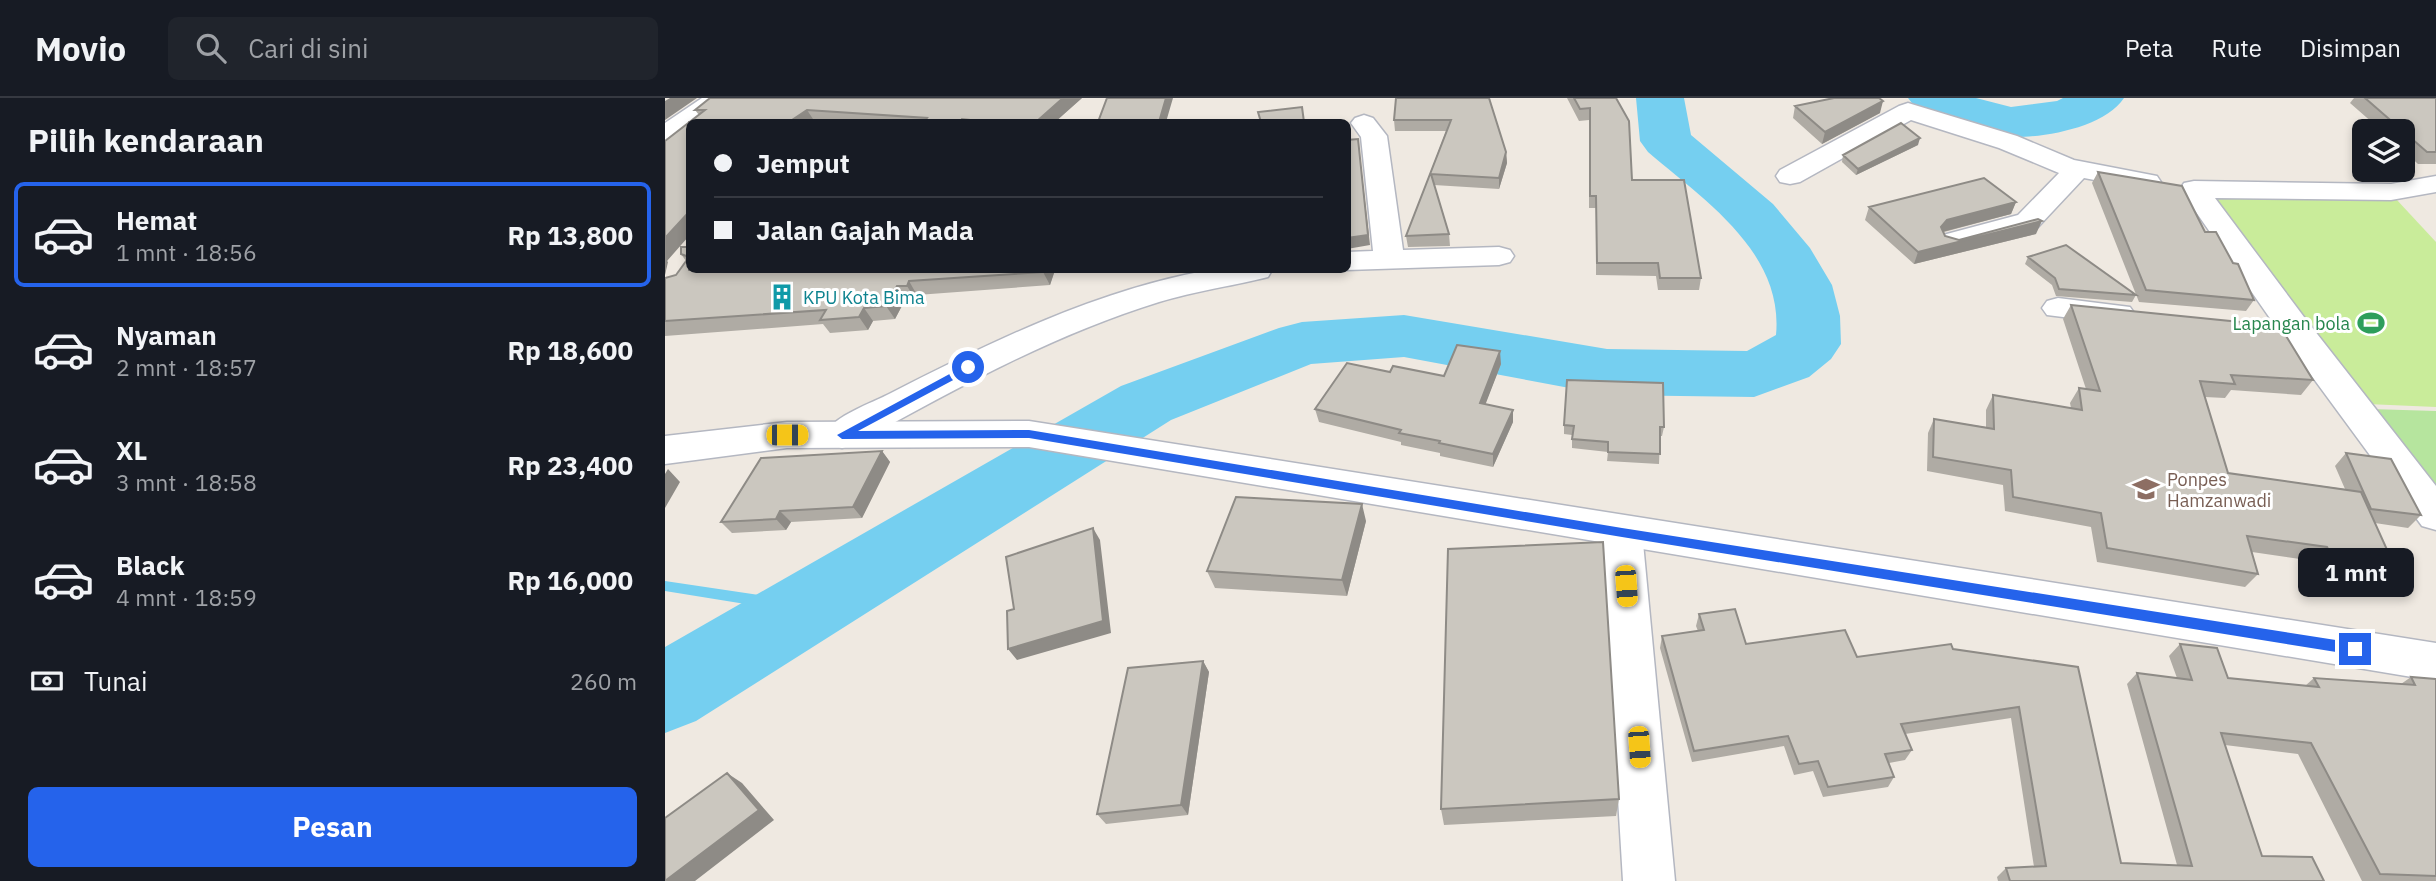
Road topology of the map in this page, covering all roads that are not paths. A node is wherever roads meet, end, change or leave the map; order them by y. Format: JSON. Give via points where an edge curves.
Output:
{"nodes":[{"id":1,"x":719,"y":98,"type":"edge"},
{"id":2,"x":690,"y":119,"type":"edge"},
{"id":3,"x":1364,"y":123,"type":"dead end"},
{"id":4,"x":2077,"y":170,"type":"junction"},
{"id":5,"x":1790,"y":176,"type":"dead end"},
{"id":6,"x":2436,"y":184,"type":"edge"},
{"id":7,"x":2194,"y":189,"type":"junction"},
{"id":8,"x":1954,"y":241,"type":"edge"},
{"id":9,"x":1499,"y":256,"type":"dead end"},
{"id":10,"x":1389,"y":258,"type":"junction"},
{"id":11,"x":1351,"y":261,"type":"edge"},
{"id":12,"x":1242,"y":273,"type":"edge"},
{"id":13,"x":2058,"y":308,"type":"dead end"},
{"id":14,"x":2150,"y":316,"type":"edge"},
{"id":15,"x":2256,"y":326,"type":"edge"},
{"id":16,"x":2295,"y":329,"type":"junction"},
{"id":17,"x":842,"y":435,"type":"junction"},
{"id":18,"x":665,"y":450,"type":"edge"},
{"id":19,"x":2436,"y":515,"type":"edge"},
{"id":20,"x":1622,"y":532,"type":"junction"},
{"id":21,"x":2436,"y":662,"type":"edge"},
{"id":22,"x":1649,"y":881,"type":"edge"}],
"edges":[{"from":1,"to":2,"type":"street"},
{"from":3,"to":10,"type":"street","via":[[1374,136]]},
{"from":4,"to":5,"type":"street","via":[[2008,142],[1908,111]]},
{"from":4,"to":7,"type":"street"},
{"from":4,"to":8,"type":"street","via":[[2028,221]]},
{"from":6,"to":7,"type":"street","via":[[2391,192]]},
{"from":7,"to":16,"type":"street"},
{"from":9,"to":10,"type":"street"},
{"from":10,"to":11,"type":"street"},
{"from":12,"to":17,"type":"street","via":[[1105,308],[1026,339]]},
{"from":13,"to":14,"type":"street"},
{"from":15,"to":16,"type":"street"},
{"from":16,"to":19,"type":"street"},
{"from":17,"to":18,"type":"street","via":[[787,435]]},
{"from":17,"to":20,"type":"street","via":[[1029,434]]},
{"from":20,"to":21,"type":"street"},
{"from":20,"to":22,"type":"street"}]}
